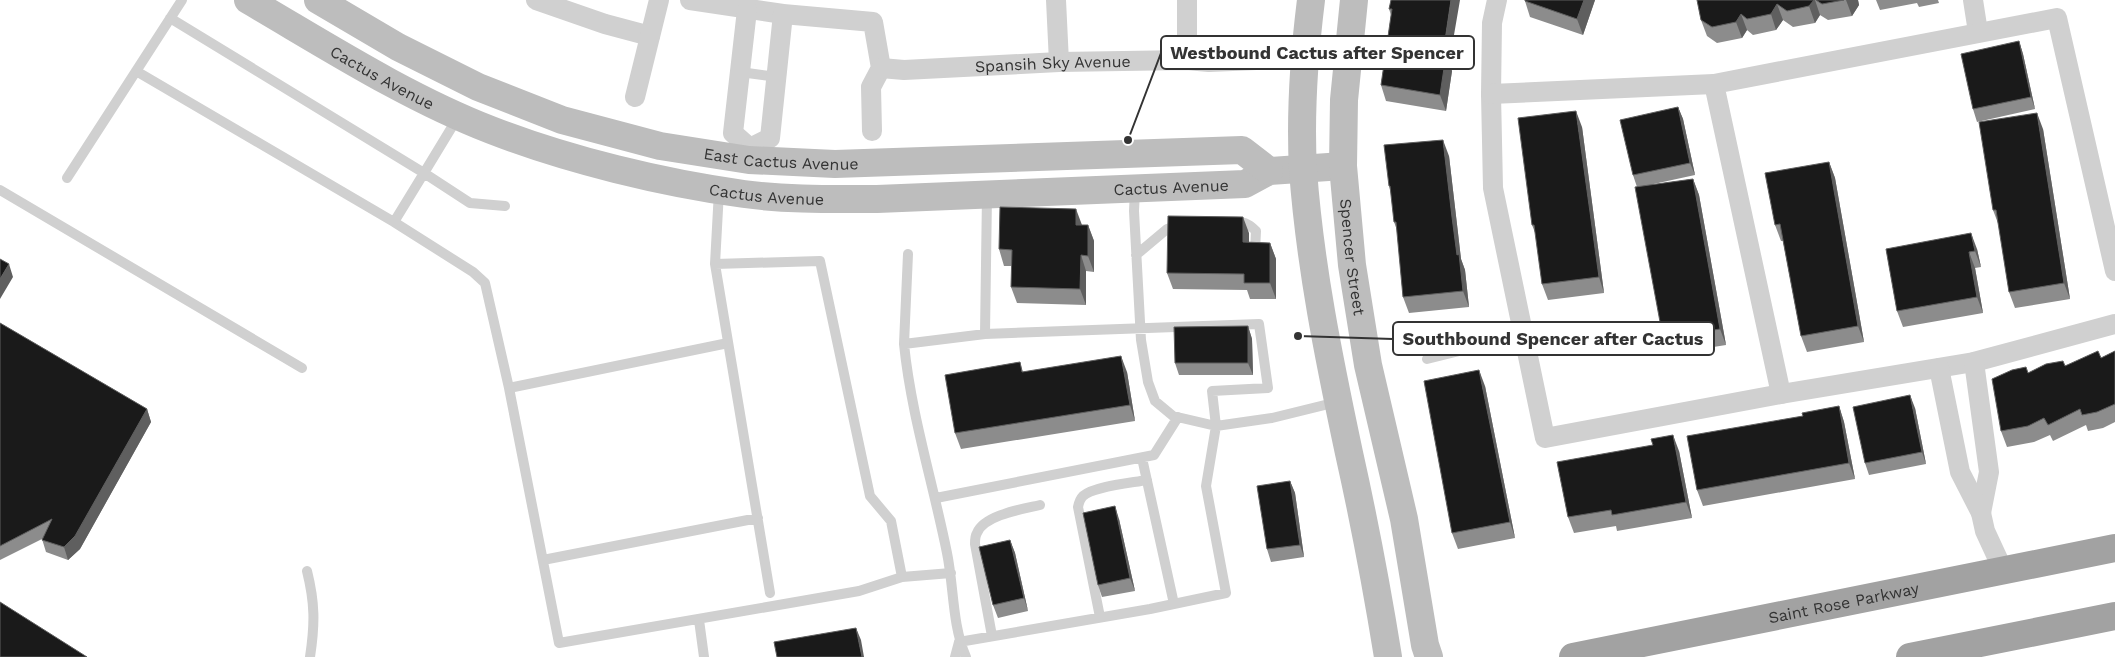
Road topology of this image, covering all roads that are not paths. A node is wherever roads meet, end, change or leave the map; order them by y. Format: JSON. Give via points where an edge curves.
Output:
{"nodes":[{"id":1,"x":182,"y":0,"type":"edge"},
{"id":2,"x":248,"y":0,"type":"edge"},
{"id":3,"x":318,"y":0,"type":"edge"},
{"id":4,"x":536,"y":0,"type":"edge"},
{"id":5,"x":659,"y":0,"type":"edge"},
{"id":6,"x":690,"y":0,"type":"edge"},
{"id":7,"x":1056,"y":0,"type":"edge"},
{"id":8,"x":1187,"y":0,"type":"edge"},
{"id":9,"x":1311,"y":0,"type":"edge"},
{"id":10,"x":1354,"y":0,"type":"edge"},
{"id":11,"x":1497,"y":0,"type":"edge"},
{"id":12,"x":1973,"y":0,"type":"edge"},
{"id":13,"x":747,"y":10,"type":"junction"},
{"id":14,"x":783,"y":14,"type":"junction"},
{"id":15,"x":170,"y":18,"type":"junction"},
{"id":16,"x":1978,"y":32,"type":"junction"},
{"id":17,"x":650,"y":36,"type":"junction"},
{"id":18,"x":1187,"y":60,"type":"junction"},
{"id":19,"x":1256,"y":60,"type":"dead end"},
{"id":20,"x":1059,"y":62,"type":"junction"},
{"id":21,"x":881,"y":68,"type":"junction"},
{"id":22,"x":136,"y":71,"type":"junction"},
{"id":23,"x":740,"y":72,"type":"junction"},
{"id":24,"x":777,"y":77,"type":"junction"},
{"id":25,"x":1714,"y":84,"type":"junction"},
{"id":26,"x":1491,"y":94,"type":"junction"},
{"id":27,"x":635,"y":97,"type":"dead end"},
{"id":28,"x":450,"y":112,"type":"junction"},
{"id":29,"x":562,"y":120,"type":"junction"},
{"id":30,"x":872,"y":131,"type":"dead end"},
{"id":31,"x":750,"y":154,"type":"junction"},
{"id":32,"x":1097,"y":156,"type":"junction"},
{"id":33,"x":1323,"y":168,"type":"junction"},
{"id":34,"x":622,"y":169,"type":"junction"},
{"id":35,"x":1269,"y":171,"type":"junction"},
{"id":36,"x":424,"y":173,"type":"junction"},
{"id":37,"x":67,"y":178,"type":"dead end"},
{"id":38,"x":1136,"y":189,"type":"junction"},
{"id":39,"x":0,"y":190,"type":"edge"},
{"id":40,"x":719,"y":190,"type":"junction"},
{"id":41,"x":987,"y":195,"type":"junction"},
{"id":42,"x":877,"y":199,"type":"junction"},
{"id":43,"x":505,"y":206,"type":"dead end"},
{"id":44,"x":394,"y":222,"type":"junction"},
{"id":45,"x":1224,"y":222,"type":"edge"},
{"id":46,"x":1188,"y":224,"type":"edge"},
{"id":47,"x":1255,"y":251,"type":"edge"},
{"id":48,"x":908,"y":254,"type":"dead end"},
{"id":49,"x":1136,"y":255,"type":"junction"},
{"id":50,"x":715,"y":264,"type":"junction"},
{"id":51,"x":2115,"y":271,"type":"edge"},
{"id":52,"x":2115,"y":324,"type":"edge"},
{"id":53,"x":1140,"y":329,"type":"junction"},
{"id":54,"x":986,"y":334,"type":"junction"},
{"id":55,"x":1524,"y":334,"type":"junction"},
{"id":56,"x":728,"y":343,"type":"junction"},
{"id":57,"x":904,"y":344,"type":"junction"},
{"id":58,"x":1427,"y":359,"type":"dead end"},
{"id":59,"x":1974,"y":362,"type":"junction"},
{"id":60,"x":302,"y":368,"type":"dead end"},
{"id":61,"x":1939,"y":368,"type":"junction"},
{"id":62,"x":509,"y":388,"type":"junction"},
{"id":63,"x":1780,"y":394,"type":"junction"},
{"id":64,"x":1338,"y":402,"type":"junction"},
{"id":65,"x":1178,"y":417,"type":"junction"},
{"id":66,"x":1216,"y":426,"type":"junction"},
{"id":67,"x":1142,"y":458,"type":"junction"},
{"id":68,"x":1147,"y":480,"type":"junction"},
{"id":69,"x":936,"y":498,"type":"junction"},
{"id":70,"x":1040,"y":505,"type":"dead end"},
{"id":71,"x":1981,"y":513,"type":"junction"},
{"id":72,"x":758,"y":518,"type":"junction"},
{"id":73,"x":2115,"y":548,"type":"edge"},
{"id":74,"x":543,"y":560,"type":"junction"},
{"id":75,"x":307,"y":570,"type":"dead end"},
{"id":76,"x":2004,"y":570,"type":"junction"},
{"id":77,"x":951,"y":573,"type":"junction"},
{"id":78,"x":902,"y":577,"type":"junction"},
{"id":79,"x":770,"y":593,"type":"dead end"},
{"id":80,"x":1174,"y":604,"type":"junction"},
{"id":81,"x":2115,"y":616,"type":"edge"},
{"id":82,"x":1100,"y":617,"type":"junction"},
{"id":83,"x":698,"y":620,"type":"junction"},
{"id":84,"x":992,"y":636,"type":"junction"},
{"id":85,"x":959,"y":642,"type":"junction"},
{"id":86,"x":310,"y":657,"type":"edge"},
{"id":87,"x":704,"y":657,"type":"edge"},
{"id":88,"x":955,"y":657,"type":"edge"},
{"id":89,"x":966,"y":657,"type":"edge"},
{"id":90,"x":1388,"y":657,"type":"edge"},
{"id":91,"x":1430,"y":657,"type":"edge"},
{"id":92,"x":1573,"y":657,"type":"edge"},
{"id":93,"x":1910,"y":657,"type":"edge"}],
"edges":[{"from":1,"to":15,"type":"lane"},
{"from":2,"to":28,"type":"main road","name":"Cactus Avenue","via":[[385,80]]},
{"from":3,"to":29,"type":"main road","name":"East Cactus Avenue","via":[[398,47],[478,87]]},
{"from":4,"to":17,"type":"street"},
{"from":5,"to":17,"type":"street"},
{"from":6,"to":13,"type":"street"},
{"from":7,"to":20,"type":"street"},
{"from":8,"to":18,"type":"street"},
{"from":9,"to":33,"type":"main road","name":"Spencer Street","via":[[1305,51]]},
{"from":10,"to":33,"type":"main road","name":"Spencer Street","via":[[1344,100]]},
{"from":11,"to":26,"type":"street","via":[[1492,23]]},
{"from":12,"to":16,"type":"street"},
{"from":13,"to":14,"type":"street"},
{"from":13,"to":23,"type":"street"},
{"from":14,"to":21,"type":"street","via":[[873,22]]},
{"from":14,"to":24,"type":"street"},
{"from":15,"to":22,"type":"lane"},
{"from":15,"to":36,"type":"lane"},
{"from":16,"to":25,"type":"street"},
{"from":16,"to":51,"type":"street","via":[[2057,18]]},
{"from":17,"to":27,"type":"street"},
{"from":18,"to":19,"type":"street","name":"Spansih Sky Avenue"},
{"from":18,"to":20,"type":"street","name":"Spansih Sky Avenue"},
{"from":20,"to":21,"type":"street","name":"Spansih Sky Avenue","via":[[904,70]]},
{"from":21,"to":30,"type":"street","via":[[871,87]]},
{"from":22,"to":37,"type":"lane"},
{"from":22,"to":44,"type":"lane"},
{"from":23,"to":24,"type":"lane"},
{"from":23,"to":31,"type":"street","via":[[733,133]]},
{"from":24,"to":31,"type":"street","via":[[770,138]]},
{"from":25,"to":26,"type":"street"},
{"from":25,"to":63,"type":"street"},
{"from":26,"to":55,"type":"street","via":[[1492,188]]},
{"from":28,"to":29,"type":"main road","via":[[451,102],[465,100],[522,123],[539,126]]},
{"from":28,"to":34,"type":"main road","name":"Cactus Avenue","via":[[534,146]]},
{"from":28,"to":36,"type":"lane"},
{"from":29,"to":31,"type":"main road","name":"East Cactus Avenue","via":[[660,146]]},
{"from":31,"to":32,"type":"main road","name":"East Cactus Avenue","via":[[835,164]]},
{"from":31,"to":34,"type":"main road","via":[[737,170],[728,173],[651,163],[633,164]]},
{"from":31,"to":42,"type":"main road","via":[[764,173],[774,177],[853,187]]},
{"from":32,"to":35,"type":"main road","name":"East Cactus Avenue","via":[[1242,150]]},
{"from":32,"to":41,"type":"main road","via":[[1092,161],[1065,170],[1008,174],[996,178]]},
{"from":33,"to":35,"type":"main road","name":"Cactus Avenue"},
{"from":33,"to":64,"type":"main road","name":"Spencer Street","via":[[1318,301]]},
{"from":33,"to":91,"type":"main road","name":"Spencer Street","via":[[1352,265],[1368,365],[1404,519],[1425,645]]},
{"from":34,"to":40,"type":"main road","name":"Cactus Avenue"},
{"from":35,"to":38,"type":"main road","name":"Cactus Avenue","via":[[1245,184]]},
{"from":36,"to":43,"type":"lane","via":[[470,203]]},
{"from":36,"to":44,"type":"lane"},
{"from":38,"to":41,"type":"main road","name":"Cactus Avenue"},
{"from":38,"to":49,"type":"lane"},
{"from":39,"to":60,"type":"lane"},
{"from":40,"to":42,"type":"main road","name":"Cactus Avenue","via":[[755,195]]},
{"from":40,"to":50,"type":"lane"},
{"from":41,"to":42,"type":"main road","name":"Cactus Avenue"},
{"from":41,"to":54,"type":"lane"},
{"from":44,"to":62,"type":"lane","via":[[485,283]]},
{"from":45,"to":47,"type":"lane","via":[[1242,222],[1256,230]]},
{"from":46,"to":49,"type":"lane","via":[[1167,229]]},
{"from":48,"to":57,"type":"lane"},
{"from":49,"to":53,"type":"lane"},
{"from":50,"to":56,"type":"lane"},
{"from":50,"to":78,"type":"lane","via":[[820,261],[870,496],[891,521]]},
{"from":52,"to":59,"type":"street"},
{"from":53,"to":54,"type":"lane"},
{"from":53,"to":65,"type":"lane","via":[[1148,382],[1156,401]]},
{"from":53,"to":66,"type":"lane","via":[[1260,324],[1268,388],[1212,391]]},
{"from":54,"to":57,"type":"lane"},
{"from":55,"to":58,"type":"lane"},
{"from":55,"to":63,"type":"street","via":[[1546,438]]},
{"from":56,"to":62,"type":"lane"},
{"from":56,"to":72,"type":"lane"},
{"from":57,"to":69,"type":"lane","via":[[907,376]]},
{"from":59,"to":61,"type":"street"},
{"from":59,"to":71,"type":"street","via":[[1989,472]]},
{"from":61,"to":63,"type":"street"},
{"from":61,"to":71,"type":"street","via":[[1960,472]]},
{"from":62,"to":74,"type":"lane"},
{"from":64,"to":66,"type":"lane","via":[[1272,418]]},
{"from":64,"to":90,"type":"main road","name":"Spencer Street"},
{"from":65,"to":66,"type":"lane"},
{"from":65,"to":67,"type":"lane","via":[[1154,456]]},
{"from":66,"to":80,"type":"lane","via":[[1206,486],[1226,593]]},
{"from":67,"to":68,"type":"lane"},
{"from":67,"to":69,"type":"lane"},
{"from":68,"to":80,"type":"lane"},
{"from":68,"to":82,"type":"lane","via":[[1095,491],[1085,494],[1080,500],[1078,507]]},
{"from":69,"to":77,"type":"lane"},
{"from":70,"to":84,"type":"lane","via":[[994,517],[977,532],[975,544]]},
{"from":71,"to":76,"type":"street","via":[[1985,531]]},
{"from":72,"to":74,"type":"lane"},
{"from":72,"to":79,"type":"lane"},
{"from":73,"to":76,"type":"highway","name":"Saint Rose Parkway"},
{"from":74,"to":83,"type":"lane","via":[[559,643]]},
{"from":75,"to":86,"type":"lane","via":[[314,598]]},
{"from":76,"to":92,"type":"highway","name":"Saint Rose Parkway"},
{"from":77,"to":78,"type":"lane"},
{"from":77,"to":85,"type":"lane"},
{"from":78,"to":83,"type":"lane","via":[[859,591]]},
{"from":80,"to":82,"type":"lane"},
{"from":81,"to":93,"type":"highway"},
{"from":82,"to":84,"type":"lane"},
{"from":83,"to":87,"type":"lane"},
{"from":84,"to":85,"type":"lane"},
{"from":85,"to":88,"type":"lane"},
{"from":85,"to":89,"type":"lane"}]}
